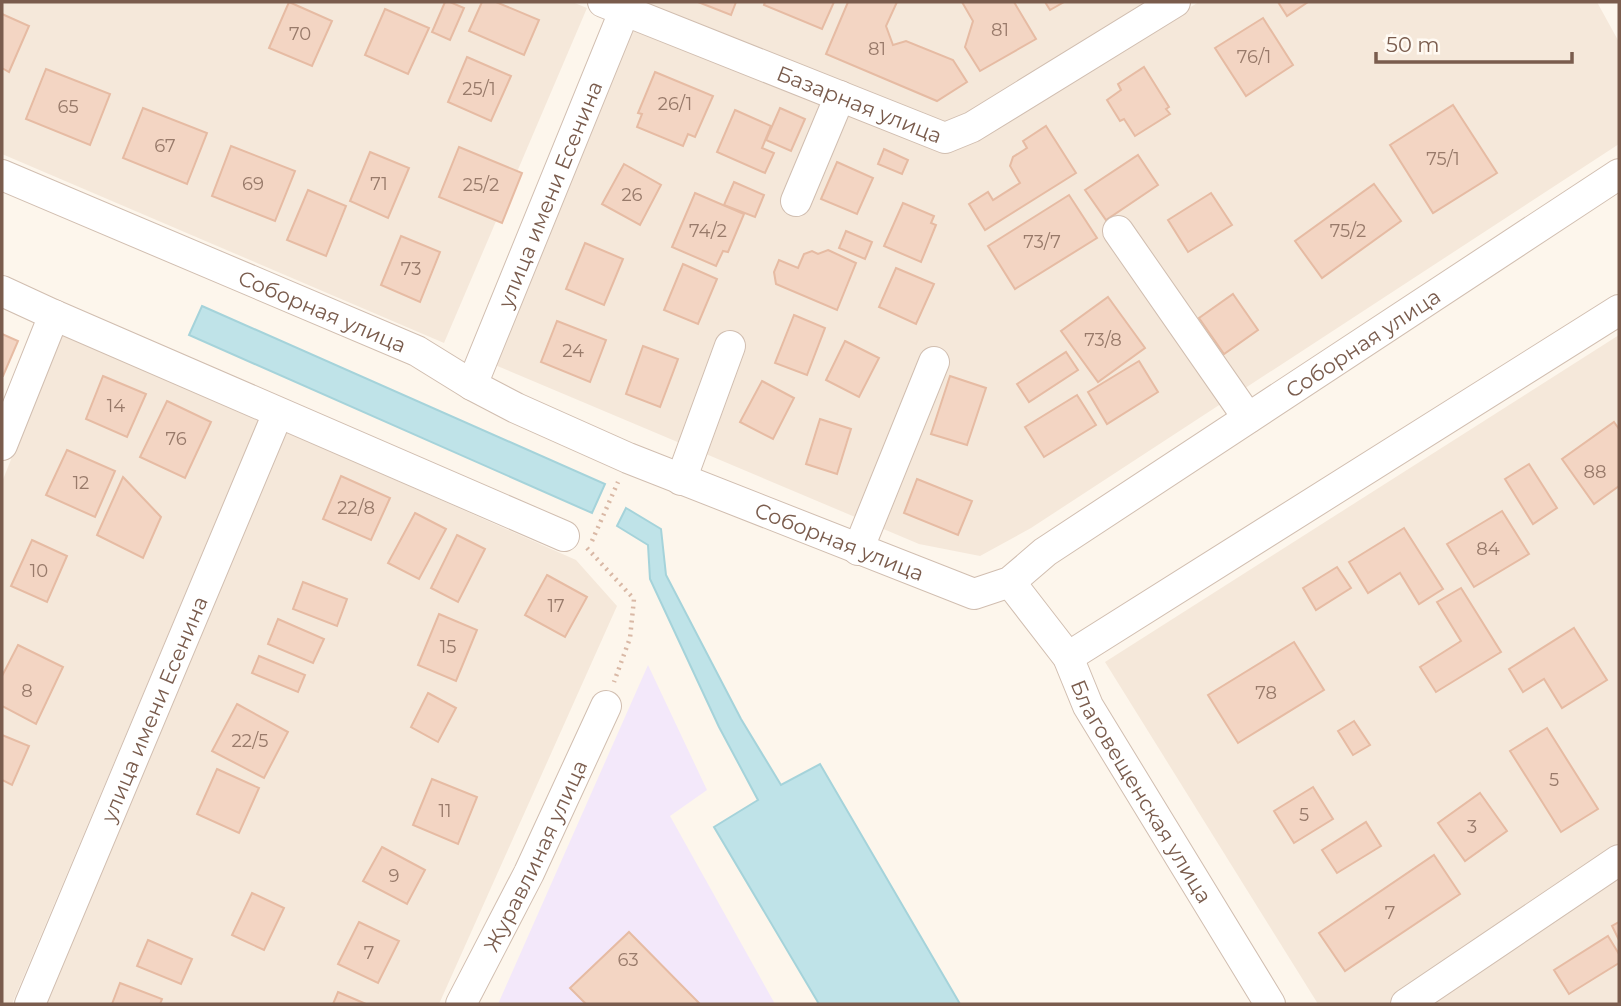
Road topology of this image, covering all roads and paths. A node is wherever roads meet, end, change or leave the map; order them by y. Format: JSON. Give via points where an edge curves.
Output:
{"nodes":[{"id":1,"x":1175,"y":2,"type":"edge"},
{"id":2,"x":619,"y":5,"type":"edge"},
{"id":3,"x":839,"y":96,"type":"junction"},
{"id":4,"x":1619,"y":174,"type":"edge"},
{"id":5,"x":2,"y":175,"type":"edge"},
{"id":6,"x":796,"y":201,"type":"dead end"},
{"id":7,"x":1118,"y":231,"type":"dead end"},
{"id":8,"x":2,"y":291,"type":"edge"},
{"id":9,"x":1619,"y":310,"type":"edge"},
{"id":10,"x":54,"y":315,"type":"junction"},
{"id":11,"x":730,"y":346,"type":"dead end"},
{"id":12,"x":934,"y":362,"type":"dead end"},
{"id":13,"x":472,"y":385,"type":"junction"},
{"id":14,"x":278,"y":413,"type":"junction"},
{"id":15,"x":1248,"y":418,"type":"junction"},
{"id":16,"x":2,"y":445,"type":"edge"},
{"id":17,"x":628,"y":458,"type":"junction"},
{"id":18,"x":681,"y":480,"type":"junction"},
{"id":19,"x":576,"y":542,"type":"junction"},
{"id":20,"x":858,"y":550,"type":"junction"},
{"id":21,"x":1010,"y":582,"type":"junction"},
{"id":22,"x":1068,"y":657,"type":"junction"},
{"id":23,"x":606,"y":706,"type":"joint"},
{"id":24,"x":1619,"y":860,"type":"edge"},
{"id":25,"x":30,"y":1004,"type":"edge"},
{"id":26,"x":461,"y":1004,"type":"edge"},
{"id":27,"x":1270,"y":1004,"type":"edge"},
{"id":28,"x":1406,"y":1004,"type":"edge"}],
"edges":[{"from":1,"to":3,"type":"street","name":"Базарная улица","via":[[972,127],[945,138]]},
{"from":2,"to":3,"type":"street","name":"Базарная улица"},
{"from":2,"to":13,"type":"street","name":"улица имени Есенина"},
{"from":3,"to":6,"type":"street"},
{"from":4,"to":15,"type":"street","name":"Соборная улица"},
{"from":5,"to":13,"type":"street","name":"Соборная улица","via":[[417,351]]},
{"from":7,"to":15,"type":"street"},
{"from":8,"to":10,"type":"street"},
{"from":9,"to":22,"type":"street"},
{"from":10,"to":14,"type":"street"},
{"from":10,"to":16,"type":"street"},
{"from":11,"to":18,"type":"street"},
{"from":12,"to":20,"type":"street"},
{"from":13,"to":17,"type":"street","name":"Соборная улица"},
{"from":14,"to":19,"type":"street"},
{"from":14,"to":25,"type":"street","name":"улица имени Есенина"},
{"from":15,"to":21,"type":"street","name":"Соборная улица","via":[[1045,552]]},
{"from":17,"to":18,"type":"street","name":"Соборная улица"},
{"from":17,"to":19,"type":"path"},
{"from":18,"to":20,"type":"street","name":"Соборная улица"},
{"from":19,"to":23,"type":"path","via":[[634,599],[630,638]]},
{"from":20,"to":21,"type":"street","name":"Соборная улица","via":[[974,594]]},
{"from":21,"to":22,"type":"street","name":"Благовещенская улица"},
{"from":22,"to":27,"type":"street","name":"Благовещенская улица","via":[[1088,706]]},
{"from":23,"to":26,"type":"street","name":"Журавлиная улица","via":[[529,873]]},
{"from":24,"to":28,"type":"street"}]}
